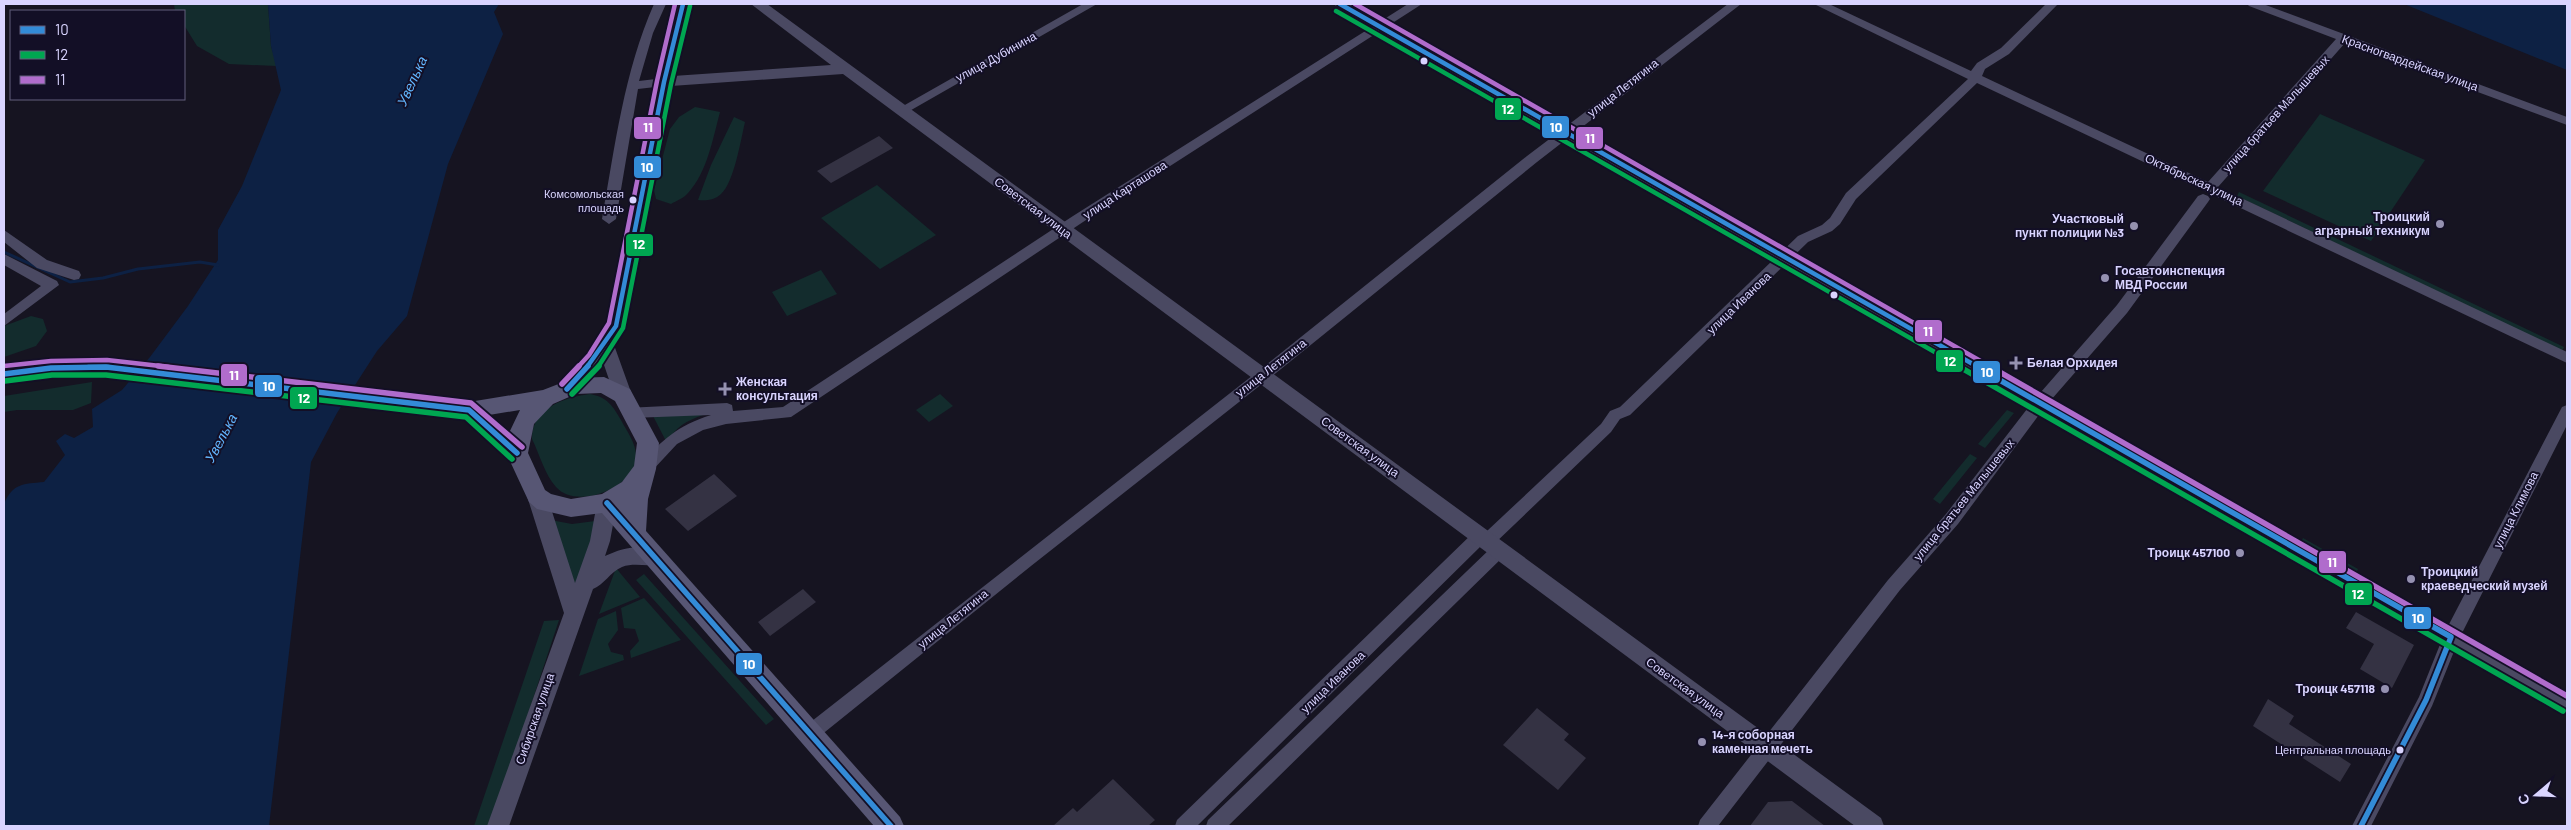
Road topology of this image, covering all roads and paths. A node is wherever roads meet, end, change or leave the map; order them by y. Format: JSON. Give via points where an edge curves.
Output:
{"nodes":[{"id":1,"x":660,"y":4,"type":"edge"},
{"id":2,"x":683,"y":4,"type":"edge"},
{"id":3,"x":758,"y":4,"type":"edge"},
{"id":4,"x":1091,"y":4,"type":"edge"},
{"id":5,"x":1340,"y":4,"type":"edge"},
{"id":6,"x":1416,"y":4,"type":"edge"},
{"id":7,"x":1735,"y":4,"type":"edge"},
{"id":8,"x":1820,"y":4,"type":"edge"},
{"id":9,"x":2052,"y":4,"type":"edge"},
{"id":10,"x":2253,"y":4,"type":"edge"},
{"id":11,"x":1380,"y":27,"type":"junction"},
{"id":12,"x":2342,"y":39,"type":"junction"},
{"id":13,"x":846,"y":69,"type":"junction"},
{"id":14,"x":1976,"y":78,"type":"junction"},
{"id":15,"x":664,"y":82,"type":"junction"},
{"id":16,"x":632,"y":86,"type":"junction"},
{"id":17,"x":902,"y":110,"type":"junction"},
{"id":18,"x":2567,"y":121,"type":"edge"},
{"id":19,"x":1566,"y":132,"type":"junction"},
{"id":20,"x":2207,"y":193,"type":"junction"},
{"id":21,"x":609,"y":219,"type":"dead end"},
{"id":22,"x":1064,"y":230,"type":"junction"},
{"id":23,"x":4,"y":235,"type":"edge"},
{"id":24,"x":1784,"y":257,"type":"junction"},
{"id":25,"x":4,"y":259,"type":"edge"},
{"id":26,"x":74,"y":275,"type":"dead end"},
{"id":27,"x":4,"y":321,"type":"edge"},
{"id":28,"x":606,"y":346,"type":"junction"},
{"id":29,"x":2567,"y":358,"type":"edge"},
{"id":30,"x":4,"y":374,"type":"edge"},
{"id":31,"x":1263,"y":375,"type":"junction"},
{"id":32,"x":567,"y":389,"type":"junction"},
{"id":33,"x":546,"y":398,"type":"junction"},
{"id":34,"x":627,"y":403,"type":"junction"},
{"id":35,"x":2039,"y":404,"type":"junction"},
{"id":36,"x":469,"y":410,"type":"junction"},
{"id":37,"x":790,"y":410,"type":"junction"},
{"id":38,"x":2567,"y":411,"type":"edge"},
{"id":39,"x":517,"y":453,"type":"junction"},
{"id":40,"x":645,"y":469,"type":"junction"},
{"id":41,"x":537,"y":496,"type":"junction"},
{"id":42,"x":607,"y":503,"type":"junction"},
{"id":43,"x":634,"y":536,"type":"junction"},
{"id":44,"x":1489,"y":542,"type":"junction"},
{"id":45,"x":655,"y":557,"type":"junction"},
{"id":46,"x":582,"y":591,"type":"junction"},
{"id":47,"x":573,"y":611,"type":"junction"},
{"id":48,"x":2451,"y":637,"type":"junction"},
{"id":49,"x":2567,"y":704,"type":"edge"},
{"id":50,"x":809,"y":734,"type":"junction"},
{"id":51,"x":1767,"y":748,"type":"junction"},
{"id":52,"x":498,"y":826,"type":"edge"},
{"id":53,"x":890,"y":826,"type":"edge"},
{"id":54,"x":1184,"y":826,"type":"edge"},
{"id":55,"x":1215,"y":826,"type":"edge"},
{"id":56,"x":1707,"y":826,"type":"edge"},
{"id":57,"x":1873,"y":826,"type":"edge"},
{"id":58,"x":2361,"y":826,"type":"edge"}],
"edges":[{"from":1,"to":16,"type":"street","via":[[647,33]]},
{"from":2,"to":15,"type":"street"},
{"from":3,"to":13,"type":"street","name":"Советская улица"},
{"from":4,"to":17,"type":"street","name":"улица Дубинина"},
{"from":5,"to":11,"type":"street"},
{"from":6,"to":11,"type":"street","name":"улица Карташова"},
{"from":7,"to":19,"type":"street","name":"улица Летягина"},
{"from":8,"to":14,"type":"street","name":"Октябрьская улица"},
{"from":9,"to":14,"type":"street","name":"улица Иванова","via":[[2005,51],[1981,66]]},
{"from":10,"to":12,"type":"street","name":"Красногвардейская улица"},
{"from":11,"to":19,"type":"street"},
{"from":11,"to":22,"type":"street","name":"улица Карташова"},
{"from":12,"to":18,"type":"street","name":"Красногвардейская улица"},
{"from":12,"to":20,"type":"street","name":"улица братьев Малышевых"},
{"from":13,"to":15,"type":"street"},
{"from":13,"to":17,"type":"street","name":"Советская улица"},
{"from":14,"to":20,"type":"street","name":"Октябрьская улица"},
{"from":14,"to":24,"type":"street","name":"улица Иванова","via":[[1851,196],[1835,221],[1802,239]]},
{"from":15,"to":16,"type":"street"},
{"from":15,"to":28,"type":"street","via":[[616,326]]},
{"from":16,"to":21,"type":"street"},
{"from":17,"to":22,"type":"street","name":"Советская улица"},
{"from":19,"to":24,"type":"street"},
{"from":19,"to":31,"type":"street","name":"улица Летягина"},
{"from":20,"to":29,"type":"street","name":"Октябрьская улица"},
{"from":20,"to":35,"type":"street","name":"улица братьев Малышевых","via":[[2122,309]]},
{"from":22,"to":31,"type":"street","name":"Советская улица"},
{"from":22,"to":37,"type":"street","name":"улица Карташова"},
{"from":23,"to":26,"type":"street","via":[[42,264]]},
{"from":24,"to":35,"type":"street"},
{"from":24,"to":44,"type":"street","name":"улица Иванова","via":[[1625,411],[1615,415],[1606,428]]},
{"from":25,"to":27,"type":"street","via":[[52,285]]},
{"from":28,"to":32,"type":"street","via":[[588,370]]},
{"from":28,"to":34,"type":"street"},
{"from":30,"to":36,"type":"main road","via":[[68,367],[126,369]]},
{"from":31,"to":44,"type":"street","name":"Советская улица"},
{"from":31,"to":50,"type":"street","name":"улица Летягина"},
{"from":32,"to":33,"type":"main road"},
{"from":32,"to":34,"type":"main road","via":[[597,384],[610,387]]},
{"from":33,"to":36,"type":"main road"},
{"from":33,"to":39,"type":"main road","via":[[525,420]]},
{"from":34,"to":37,"type":"street"},
{"from":34,"to":40,"type":"main road","via":[[648,443]]},
{"from":35,"to":48,"type":"street"},
{"from":35,"to":51,"type":"street","name":"улица братьев Малышевых","via":[[1952,519],[1894,585]]},
{"from":36,"to":39,"type":"main road"},
{"from":37,"to":40,"type":"street","via":[[704,422],[670,441]]},
{"from":38,"to":48,"type":"street","name":"улица Климова"},
{"from":39,"to":41,"type":"main road"},
{"from":40,"to":42,"type":"main road","via":[[630,488]]},
{"from":40,"to":43,"type":"main road","via":[[637,499]]},
{"from":41,"to":42,"type":"main road","via":[[545,502],[571,508]]},
{"from":41,"to":47,"type":"street"},
{"from":42,"to":43,"type":"main road"},
{"from":42,"to":46,"type":"street","name":"Сибирская улица","via":[[600,541]]},
{"from":43,"to":45,"type":"main road"},
{"from":44,"to":51,"type":"street","name":"Советская улица"},
{"from":44,"to":54,"type":"street","name":"улица Иванова"},
{"from":44,"to":55,"type":"street","name":"улица Иванова"},
{"from":45,"to":46,"type":"street","name":"Сибирская улица","via":[[630,555],[605,564]]},
{"from":45,"to":50,"type":"main road"},
{"from":46,"to":47,"type":"street","name":"Сибирская улица"},
{"from":47,"to":52,"type":"street","name":"Сибирская улица"},
{"from":48,"to":49,"type":"street"},
{"from":48,"to":58,"type":"street","name":"улица Климова","via":[[2426,700]]},
{"from":50,"to":53,"type":"main road"},
{"from":51,"to":56,"type":"street","name":"улица братьев Малышевых"},
{"from":51,"to":57,"type":"street","name":"Советская улица"}]}
